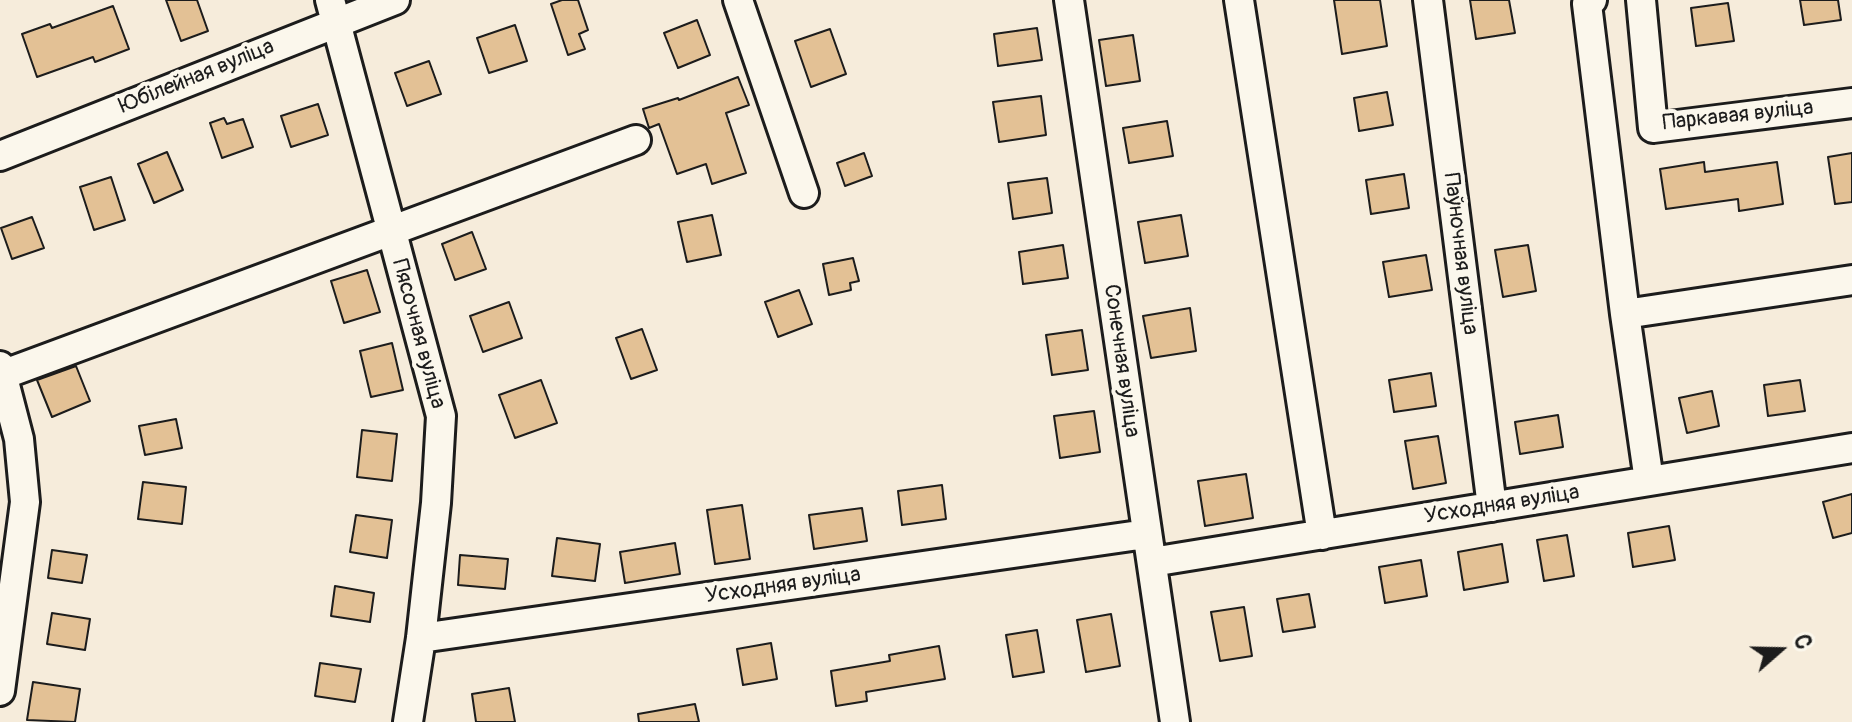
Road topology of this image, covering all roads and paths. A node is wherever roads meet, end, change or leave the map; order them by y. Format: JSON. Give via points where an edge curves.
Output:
{"nodes":[{"id":1,"x":395,"y":0,"type":"edge"},
{"id":2,"x":738,"y":0,"type":"edge"},
{"id":3,"x":1069,"y":0,"type":"edge"},
{"id":4,"x":1239,"y":0,"type":"edge"},
{"id":5,"x":1428,"y":0,"type":"edge"},
{"id":6,"x":1592,"y":0,"type":"edge"},
{"id":7,"x":1641,"y":0,"type":"edge"},
{"id":8,"x":333,"y":11,"type":"edge"},
{"id":9,"x":1852,"y":103,"type":"edge"},
{"id":10,"x":636,"y":140,"type":"dead end"},
{"id":11,"x":0,"y":156,"type":"edge"},
{"id":12,"x":804,"y":193,"type":"dead end"},
{"id":13,"x":392,"y":231,"type":"junction"},
{"id":14,"x":1852,"y":280,"type":"edge"},
{"id":15,"x":1625,"y":314,"type":"junction"},
{"id":16,"x":1,"y":370,"type":"edge"},
{"id":17,"x":1852,"y":448,"type":"edge"},
{"id":18,"x":1649,"y":481,"type":"junction"},
{"id":19,"x":1492,"y":507,"type":"junction"},
{"id":20,"x":1146,"y":534,"type":"junction"},
{"id":21,"x":1322,"y":535,"type":"junction"},
{"id":22,"x":1152,"y":562,"type":"junction"},
{"id":23,"x":421,"y":638,"type":"junction"},
{"id":24,"x":0,"y":691,"type":"edge"},
{"id":25,"x":408,"y":722,"type":"edge"},
{"id":26,"x":1175,"y":722,"type":"edge"}],
"edges":[{"from":1,"to":8,"type":"street","name":"Юбілейная вуліца"},
{"from":2,"to":12,"type":"street"},
{"from":3,"to":20,"type":"street","name":"Сонечная вуліца"},
{"from":4,"to":21,"type":"street"},
{"from":5,"to":19,"type":"street","name":"Паўночная вуліца"},
{"from":6,"to":15,"type":"street","via":[[1587,4]]},
{"from":7,"to":9,"type":"street","name":"Паркавая вуліца","via":[[1653,128]]},
{"from":8,"to":11,"type":"street","name":"Юбілейная вуліца"},
{"from":8,"to":13,"type":"street","name":"Пясочная вуліца"},
{"from":10,"to":13,"type":"street"},
{"from":13,"to":16,"type":"street"},
{"from":13,"to":23,"type":"street","name":"Пясочная вуліца","via":[[441,416]]},
{"from":14,"to":15,"type":"street"},
{"from":15,"to":18,"type":"street"},
{"from":16,"to":24,"type":"street","via":[[19,439],[25,502]]},
{"from":17,"to":18,"type":"street","name":"Усходняя вуліца"},
{"from":18,"to":19,"type":"street","name":"Усходняя вуліца"},
{"from":19,"to":21,"type":"street","name":"Усходняя вуліца"},
{"from":20,"to":22,"type":"street","name":"Сонечная вуліца"},
{"from":20,"to":23,"type":"street","name":"Усходняя вуліца"},
{"from":21,"to":22,"type":"street","name":"Усходняя вуліца"},
{"from":22,"to":26,"type":"street","name":"Сонечная вуліца"},
{"from":23,"to":25,"type":"street","name":"Пясочная вуліца"}]}
